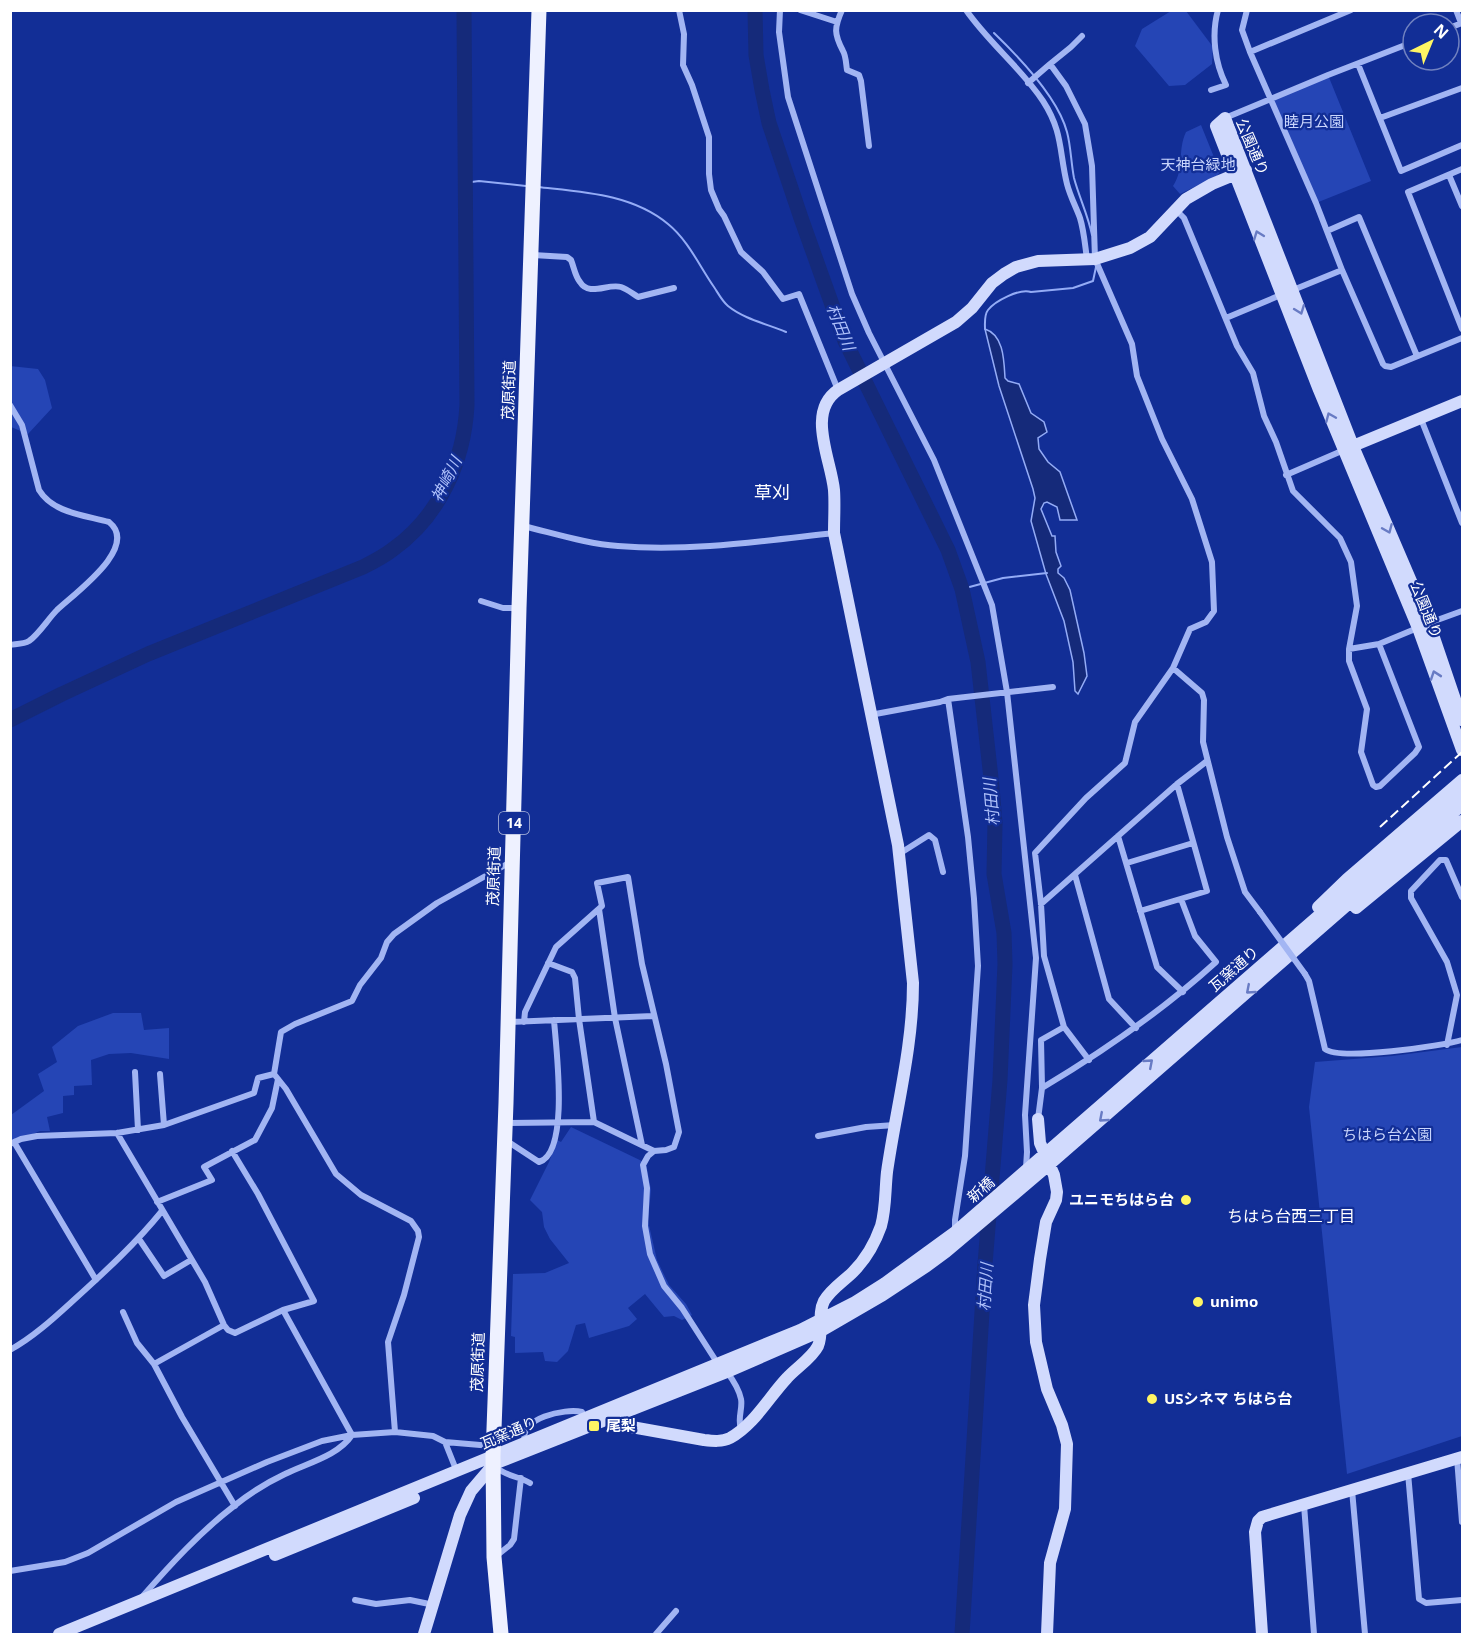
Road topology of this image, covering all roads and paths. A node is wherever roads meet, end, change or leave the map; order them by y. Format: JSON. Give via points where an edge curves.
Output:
{"nodes":[{"id":1,"x":539,"y":10,"type":"edge"},
{"id":2,"x":679,"y":10,"type":"edge"},
{"id":3,"x":780,"y":10,"type":"edge"},
{"id":4,"x":800,"y":10,"type":"edge"},
{"id":5,"x":842,"y":10,"type":"edge"},
{"id":6,"x":966,"y":10,"type":"edge"},
{"id":7,"x":1218,"y":10,"type":"edge"},
{"id":8,"x":1247,"y":10,"type":"edge"},
{"id":9,"x":1351,"y":10,"type":"edge"},
{"id":10,"x":1456,"y":10,"type":"edge"},
{"id":11,"x":837,"y":22,"type":"junction"},
{"id":12,"x":1462,"y":23,"type":"edge"},
{"id":13,"x":1082,"y":36,"type":"dead end"},
{"id":14,"x":1401,"y":47,"type":"edge"},
{"id":15,"x":1250,"y":52,"type":"junction"},
{"id":16,"x":1050,"y":64,"type":"junction"},
{"id":17,"x":1358,"y":64,"type":"junction"},
{"id":18,"x":1029,"y":83,"type":"junction"},
{"id":19,"x":1462,"y":88,"type":"edge"},
{"id":20,"x":1211,"y":90,"type":"dead end"},
{"id":21,"x":1271,"y":99,"type":"junction"},
{"id":22,"x":1225,"y":118,"type":"joint"},
{"id":23,"x":1380,"y":118,"type":"junction"},
{"id":24,"x":1462,"y":145,"type":"edge"},
{"id":25,"x":869,"y":146,"type":"dead end"},
{"id":26,"x":1462,"y":169,"type":"edge"},
{"id":27,"x":1240,"y":172,"type":"junction"},
{"id":28,"x":1449,"y":175,"type":"junction"},
{"id":29,"x":1462,"y":206,"type":"edge"},
{"id":30,"x":1175,"y":209,"type":"junction"},
{"id":31,"x":1327,"y":231,"type":"junction"},
{"id":32,"x":532,"y":255,"type":"junction"},
{"id":33,"x":1091,"y":259,"type":"junction"},
{"id":34,"x":1342,"y":270,"type":"junction"},
{"id":35,"x":674,"y":288,"type":"dead end"},
{"id":36,"x":1287,"y":292,"type":"junction"},
{"id":37,"x":1459,"y":311,"type":"edge"},
{"id":38,"x":1226,"y":318,"type":"junction"},
{"id":39,"x":1462,"y":330,"type":"edge"},
{"id":40,"x":1462,"y":338,"type":"edge"},
{"id":41,"x":1417,"y":356,"type":"junction"},
{"id":42,"x":884,"y":363,"type":"junction"},
{"id":43,"x":838,"y":390,"type":"junction"},
{"id":44,"x":1462,"y":401,"type":"edge"},
{"id":45,"x":10,"y":405,"type":"edge"},
{"id":46,"x":1421,"y":418,"type":"junction"},
{"id":47,"x":1348,"y":448,"type":"junction"},
{"id":48,"x":1286,"y":475,"type":"junction"},
{"id":49,"x":1462,"y":523,"type":"edge"},
{"id":50,"x":523,"y":526,"type":"junction"},
{"id":51,"x":834,"y":532,"type":"junction"},
{"id":52,"x":481,"y":601,"type":"dead end"},
{"id":53,"x":519,"y":608,"type":"junction"},
{"id":54,"x":1462,"y":611,"type":"edge"},
{"id":55,"x":1423,"y":626,"type":"junction"},
{"id":56,"x":1379,"y":644,"type":"junction"},
{"id":57,"x":10,"y":645,"type":"edge"},
{"id":58,"x":1349,"y":649,"type":"junction"},
{"id":59,"x":1173,"y":668,"type":"junction"},
{"id":60,"x":1053,"y":687,"type":"dead end"},
{"id":61,"x":1007,"y":692,"type":"junction"},
{"id":62,"x":948,"y":699,"type":"junction"},
{"id":63,"x":870,"y":715,"type":"junction"},
{"id":64,"x":1462,"y":720,"type":"edge"},
{"id":65,"x":1462,"y":750,"type":"edge"},
{"id":66,"x":1207,"y":761,"type":"junction"},
{"id":67,"x":1462,"y":780,"type":"edge"},
{"id":68,"x":1177,"y":784,"type":"junction"},
{"id":69,"x":1462,"y":790,"type":"edge"},
{"id":70,"x":1462,"y":806,"type":"edge"},
{"id":71,"x":1462,"y":821,"type":"edge"},
{"id":72,"x":1118,"y":836,"type":"junction"},
{"id":73,"x":1193,"y":843,"type":"junction"},
{"id":74,"x":898,"y":854,"type":"junction"},
{"id":75,"x":1127,"y":863,"type":"junction"},
{"id":76,"x":512,"y":864,"type":"junction"},
{"id":77,"x":944,"y":872,"type":"dead end"},
{"id":78,"x":1075,"y":874,"type":"junction"},
{"id":79,"x":1462,"y":897,"type":"edge"},
{"id":80,"x":1181,"y":899,"type":"junction"},
{"id":81,"x":1041,"y":904,"type":"junction"},
{"id":82,"x":599,"y":909,"type":"junction"},
{"id":83,"x":1140,"y":911,"type":"junction"},
{"id":84,"x":1291,"y":947,"type":"junction"},
{"id":85,"x":548,"y":963,"type":"junction"},
{"id":86,"x":1184,"y":992,"type":"junction"},
{"id":87,"x":653,"y":1016,"type":"junction"},
{"id":88,"x":615,"y":1018,"type":"junction"},
{"id":89,"x":579,"y":1019,"type":"junction"},
{"id":90,"x":554,"y":1020,"type":"junction"},
{"id":91,"x":516,"y":1022,"type":"junction"},
{"id":92,"x":1064,"y":1027,"type":"junction"},
{"id":93,"x":1136,"y":1029,"type":"junction"},
{"id":94,"x":1462,"y":1040,"type":"edge"},
{"id":95,"x":1447,"y":1045,"type":"junction"},
{"id":96,"x":1089,"y":1060,"type":"junction"},
{"id":97,"x":135,"y":1072,"type":"dead end"},
{"id":98,"x":160,"y":1074,"type":"dead end"},
{"id":99,"x":276,"y":1077,"type":"junction"},
{"id":100,"x":1042,"y":1087,"type":"junction"},
{"id":101,"x":1038,"y":1119,"type":"joint"},
{"id":102,"x":594,"y":1122,"type":"junction"},
{"id":103,"x":505,"y":1123,"type":"junction"},
{"id":104,"x":559,"y":1123,"type":"junction"},
{"id":105,"x":164,"y":1125,"type":"junction"},
{"id":106,"x":896,"y":1125,"type":"junction"},
{"id":107,"x":138,"y":1130,"type":"junction"},
{"id":108,"x":117,"y":1133,"type":"junction"},
{"id":109,"x":818,"y":1136,"type":"dead end"},
{"id":110,"x":504,"y":1139,"type":"junction"},
{"id":111,"x":12,"y":1143,"type":"edge"},
{"id":112,"x":642,"y":1145,"type":"junction"},
{"id":113,"x":232,"y":1151,"type":"junction"},
{"id":114,"x":654,"y":1151,"type":"junction"},
{"id":115,"x":1047,"y":1159,"type":"junction"},
{"id":116,"x":1026,"y":1177,"type":"junction"},
{"id":117,"x":157,"y":1203,"type":"junction"},
{"id":118,"x":162,"y":1211,"type":"junction"},
{"id":119,"x":957,"y":1236,"type":"junction"},
{"id":120,"x":139,"y":1239,"type":"junction"},
{"id":121,"x":191,"y":1260,"type":"junction"},
{"id":122,"x":96,"y":1280,"type":"junction"},
{"id":123,"x":283,"y":1310,"type":"junction"},
{"id":124,"x":123,"y":1312,"type":"dead end"},
{"id":125,"x":224,"y":1325,"type":"junction"},
{"id":126,"x":821,"y":1325,"type":"junction"},
{"id":127,"x":10,"y":1350,"type":"edge"},
{"id":128,"x":154,"y":1364,"type":"junction"},
{"id":129,"x":722,"y":1368,"type":"junction"},
{"id":130,"x":609,"y":1419,"type":"junction"},
{"id":131,"x":741,"y":1429,"type":"junction"},
{"id":132,"x":395,"y":1432,"type":"junction"},
{"id":133,"x":352,"y":1435,"type":"junction"},
{"id":134,"x":445,"y":1442,"type":"junction"},
{"id":135,"x":493,"y":1455,"type":"junction"},
{"id":136,"x":1460,"y":1457,"type":"edge"},
{"id":137,"x":457,"y":1472,"type":"junction"},
{"id":138,"x":1408,"y":1473,"type":"junction"},
{"id":139,"x":521,"y":1478,"type":"junction"},
{"id":140,"x":221,"y":1482,"type":"junction"},
{"id":141,"x":530,"y":1483,"type":"dead end"},
{"id":142,"x":1352,"y":1490,"type":"junction"},
{"id":143,"x":1304,"y":1504,"type":"junction"},
{"id":144,"x":235,"y":1506,"type":"junction"},
{"id":145,"x":1462,"y":1522,"type":"edge"},
{"id":146,"x":494,"y":1557,"type":"junction"},
{"id":147,"x":10,"y":1571,"type":"edge"},
{"id":148,"x":355,"y":1600,"type":"dead end"},
{"id":149,"x":1462,"y":1600,"type":"edge"},
{"id":150,"x":137,"y":1603,"type":"junction"},
{"id":151,"x":435,"y":1605,"type":"junction"},
{"id":152,"x":676,"y":1611,"type":"dead end"},
{"id":153,"x":59,"y":1635,"type":"edge"},
{"id":154,"x":79,"y":1635,"type":"edge"},
{"id":155,"x":424,"y":1635,"type":"edge"},
{"id":156,"x":501,"y":1635,"type":"edge"},
{"id":157,"x":656,"y":1635,"type":"edge"},
{"id":158,"x":1047,"y":1635,"type":"edge"},
{"id":159,"x":1262,"y":1635,"type":"edge"},
{"id":160,"x":1314,"y":1635,"type":"edge"},
{"id":161,"x":1365,"y":1635,"type":"edge"}],
"edges":[{"from":1,"to":32,"type":"main road","name":"茂原街道","number":"14"},
{"from":2,"to":43,"type":"street","via":[[684,34],[683,64],[709,137],[710,185],[718,209],[741,252],[763,272],[783,299],[799,294]]},
{"from":3,"to":42,"type":"street","via":[[783,66],[797,129],[852,294]]},
{"from":4,"to":11,"type":"street"},
{"from":5,"to":11,"type":"street"},
{"from":6,"to":18,"type":"street","via":[[981,32]]},
{"from":7,"to":20,"type":"street","via":[[1215,44],[1218,68],[1226,85]]},
{"from":8,"to":15,"type":"street","via":[[1242,30]]},
{"from":9,"to":15,"type":"street"},
{"from":10,"to":12,"type":"street"},
{"from":11,"to":25,"type":"street","via":[[835,38],[844,51],[847,70],[859,75],[861,81]]},
{"from":13,"to":16,"type":"street"},
{"from":14,"to":17,"type":"street"},
{"from":15,"to":21,"type":"street"},
{"from":16,"to":18,"type":"street"},
{"from":16,"to":33,"type":"street","via":[[1085,124],[1092,166]]},
{"from":17,"to":21,"type":"street"},
{"from":17,"to":23,"type":"street"},
{"from":18,"to":33,"type":"street","via":[[1051,115],[1059,135],[1068,187]]},
{"from":19,"to":23,"type":"street"},
{"from":21,"to":22,"type":"street"},
{"from":21,"to":31,"type":"street"},
{"from":22,"to":27,"type":"street","name":"公園通り","via":[[1216,126]]},
{"from":23,"to":24,"type":"street","via":[[1401,171]]},
{"from":26,"to":28,"type":"street"},
{"from":27,"to":30,"type":"street","via":[[1212,184]]},
{"from":27,"to":36,"type":"street","name":"公園通り"},
{"from":28,"to":29,"type":"street"},
{"from":28,"to":37,"type":"street","via":[[1408,192]]},
{"from":30,"to":33,"type":"street","via":[[1150,237],[1131,248]]},
{"from":30,"to":38,"type":"street","via":[[1184,218]]},
{"from":31,"to":34,"type":"street"},
{"from":31,"to":41,"type":"street","via":[[1359,217]]},
{"from":32,"to":35,"type":"street","via":[[567,257],[579,282],[594,290],[622,287],[638,297]]},
{"from":32,"to":50,"type":"main road","name":"茂原街道","number":"14"},
{"from":33,"to":42,"type":"street","via":[[1045,259],[1016,267],[992,283],[964,316]]},
{"from":33,"to":59,"type":"street","via":[[1132,344],[1137,376],[1192,499],[1212,562],[1214,611],[1206,622],[1190,629]]},
{"from":34,"to":36,"type":"street"},
{"from":34,"to":41,"type":"street","via":[[1385,366]]},
{"from":36,"to":38,"type":"street"},
{"from":36,"to":47,"type":"street","name":"公園通り"},
{"from":37,"to":39,"type":"street"},
{"from":38,"to":48,"type":"street","via":[[1253,373]]},
{"from":40,"to":41,"type":"street"},
{"from":42,"to":43,"type":"street"},
{"from":42,"to":61,"type":"street","via":[[933,460],[992,604]]},
{"from":43,"to":51,"type":"street","via":[[827,400],[822,412],[834,490]]},
{"from":44,"to":46,"type":"street"},
{"from":45,"to":57,"type":"street","via":[[22,424],[44,498],[57,508],[109,522],[118,533],[114,554],[88,583],[28,641]]},
{"from":46,"to":47,"type":"street"},
{"from":46,"to":49,"type":"street"},
{"from":47,"to":48,"type":"street"},
{"from":47,"to":55,"type":"street","name":"公園通り"},
{"from":48,"to":58,"type":"street","via":[[1293,491],[1340,538],[1351,562],[1357,606]]},
{"from":50,"to":51,"type":"street","via":[[616,546],[649,547],[727,546]]},
{"from":50,"to":53,"type":"main road","name":"茂原街道","number":"14"},
{"from":51,"to":63,"type":"street"},
{"from":52,"to":53,"type":"street"},
{"from":53,"to":76,"type":"main road","name":"茂原街道","number":"14"},
{"from":54,"to":55,"type":"street"},
{"from":55,"to":56,"type":"street"},
{"from":55,"to":64,"type":"street","name":"公園通り"},
{"from":65,"to":55,"type":"street","name":"公園通り","one_way":true},
{"from":56,"to":58,"type":"street"},
{"from":56,"to":58,"type":"street","via":[[1419,747],[1380,786],[1372,785],[1361,752],[1367,709],[1349,661]]},
{"from":59,"to":66,"type":"street","via":[[1202,693]]},
{"from":59,"to":81,"type":"street","via":[[1135,722],[1125,763],[1035,853]]},
{"from":60,"to":61,"type":"street"},
{"from":61,"to":62,"type":"street"},
{"from":61,"to":116,"type":"street","via":[[1036,958],[1025,1115]]},
{"from":62,"to":63,"type":"street"},
{"from":62,"to":119,"type":"street","via":[[968,837],[978,966],[965,1156],[955,1220]]},
{"from":63,"to":74,"type":"street"},
{"from":66,"to":68,"type":"street"},
{"from":66,"to":95,"type":"street","bridge":true,"via":[[1245,892],[1309,981],[1325,1049],[1331,1054],[1368,1053]]},
{"from":67,"to":84,"type":"street","via":[[1347,879],[1296,930]]},
{"from":68,"to":72,"type":"street"},
{"from":68,"to":73,"type":"street"},
{"from":69,"to":84,"type":"street","name":"瓦窯通り"},
{"from":70,"to":84,"type":"street","name":"瓦窯通り"},
{"from":71,"to":84,"type":"street","via":[[1311,946]]},
{"from":72,"to":75,"type":"street"},
{"from":72,"to":78,"type":"street"},
{"from":73,"to":75,"type":"street"},
{"from":73,"to":80,"type":"street","via":[[1207,891]]},
{"from":74,"to":77,"type":"street","via":[[929,835],[935,840]]},
{"from":74,"to":106,"type":"street","via":[[913,1005]]},
{"from":75,"to":83,"type":"street"},
{"from":76,"to":91,"type":"main road","name":"茂原街道","number":"14"},
{"from":76,"to":99,"type":"street","via":[[437,903],[394,934],[352,1001],[281,1032]]},
{"from":78,"to":81,"type":"street"},
{"from":78,"to":93,"type":"street","via":[[1110,999]]},
{"from":79,"to":95,"type":"street","via":[[1446,860],[1440,860],[1411,891],[1411,898],[1447,962],[1457,994]]},
{"from":80,"to":83,"type":"street"},
{"from":80,"to":86,"type":"street","via":[[1195,936],[1216,962]]},
{"from":81,"to":92,"type":"street","via":[[1044,956]]},
{"from":82,"to":85,"type":"street","via":[[556,947]]},
{"from":82,"to":87,"type":"street","via":[[602,906],[597,883],[628,878]]},
{"from":82,"to":88,"type":"street"},
{"from":83,"to":86,"type":"street","via":[[1157,966]]},
{"from":84,"to":115,"type":"street","name":"瓦窯通り"},
{"from":85,"to":89,"type":"street","via":[[572,972]]},
{"from":85,"to":91,"type":"street","via":[[525,1012]]},
{"from":86,"to":93,"type":"street"},
{"from":87,"to":88,"type":"street"},
{"from":87,"to":114,"type":"street","via":[[680,1132],[674,1147]]},
{"from":88,"to":89,"type":"street"},
{"from":88,"to":112,"type":"street"},
{"from":89,"to":90,"type":"street"},
{"from":89,"to":102,"type":"street"},
{"from":90,"to":91,"type":"street"},
{"from":90,"to":104,"type":"street"},
{"from":91,"to":103,"type":"main road","name":"茂原街道","number":"14"},
{"from":92,"to":96,"type":"street"},
{"from":92,"to":100,"type":"street","via":[[1041,1040]]},
{"from":93,"to":96,"type":"street"},
{"from":94,"to":95,"type":"street"},
{"from":96,"to":100,"type":"street"},
{"from":97,"to":107,"type":"street"},
{"from":98,"to":105,"type":"street"},
{"from":99,"to":105,"type":"street","via":[[258,1078],[254,1093]]},
{"from":99,"to":113,"type":"street","via":[[272,1108],[255,1140]]},
{"from":99,"to":132,"type":"street","via":[[336,1174],[361,1195],[411,1221],[418,1231],[404,1295],[388,1342]]},
{"from":100,"to":101,"type":"street"},
{"from":101,"to":115,"type":"street"},
{"from":102,"to":104,"type":"street"},
{"from":102,"to":112,"type":"street"},
{"from":103,"to":104,"type":"street"},
{"from":103,"to":110,"type":"main road","name":"茂原街道","number":"14"},
{"from":104,"to":110,"type":"street","via":[[553,1148],[544,1161],[534,1161]]},
{"from":105,"to":107,"type":"street"},
{"from":106,"to":109,"type":"street"},
{"from":106,"to":126,"type":"street","via":[[880,1227],[867,1255],[823,1303]]},
{"from":107,"to":108,"type":"street"},
{"from":108,"to":111,"type":"street","via":[[37,1136]]},
{"from":108,"to":117,"type":"street"},
{"from":110,"to":135,"type":"main road","name":"茂原街道","number":"14"},
{"from":111,"to":122,"type":"street"},
{"from":112,"to":114,"type":"street"},
{"from":113,"to":117,"type":"street","via":[[204,1167],[212,1180]]},
{"from":113,"to":123,"type":"street","via":[[314,1301]]},
{"from":114,"to":129,"type":"street","via":[[643,1165],[650,1254],[664,1286]]},
{"from":115,"to":116,"type":"street","name":"瓦窯通り"},
{"from":115,"to":158,"type":"street","via":[[1057,1192],[1043,1233],[1034,1318],[1042,1374],[1067,1443],[1065,1509],[1050,1563]]},
{"from":116,"to":119,"type":"street","name":"新橋"},
{"from":117,"to":118,"type":"street"},
{"from":118,"to":120,"type":"street"},
{"from":118,"to":121,"type":"street"},
{"from":119,"to":126,"type":"street","name":"瓦窯通り","via":[[940,1257],[883,1295]]},
{"from":120,"to":121,"type":"street","via":[[164,1276]]},
{"from":120,"to":122,"type":"street"},
{"from":121,"to":125,"type":"street"},
{"from":122,"to":127,"type":"street","via":[[33,1337]]},
{"from":123,"to":125,"type":"street","via":[[235,1333]]},
{"from":123,"to":133,"type":"street"},
{"from":124,"to":128,"type":"street","via":[[137,1343]]},
{"from":125,"to":128,"type":"street"},
{"from":126,"to":129,"type":"street","name":"瓦窯通り"},
{"from":126,"to":131,"type":"street","via":[[814,1351]]},
{"from":128,"to":140,"type":"street"},
{"from":129,"to":130,"type":"street","name":"瓦窯通り"},
{"from":129,"to":131,"type":"street","via":[[734,1381],[741,1400]]},
{"from":129,"to":135,"type":"street","name":"瓦窯通り"},
{"from":130,"to":131,"type":"street","via":[[626,1426],[716,1441],[728,1439]]},
{"from":130,"to":135,"type":"street","name":"瓦窯通り"},
{"from":132,"to":133,"type":"street"},
{"from":132,"to":134,"type":"street","via":[[433,1436]]},
{"from":133,"to":140,"type":"street","via":[[322,1441]]},
{"from":133,"to":144,"type":"street","via":[[333,1452],[283,1475]]},
{"from":134,"to":135,"type":"street"},
{"from":134,"to":137,"type":"street"},
{"from":135,"to":137,"type":"street","name":"瓦窯通り"},
{"from":135,"to":139,"type":"street","via":[[502,1473]]},
{"from":135,"to":146,"type":"main road","name":"茂原街道","number":"14"},
{"from":135,"to":151,"type":"street","via":[[460,1515]]},
{"from":135,"to":154,"type":"street","name":"瓦窯通り","via":[[382,1512]]},
{"from":136,"to":138,"type":"street"},
{"from":136,"to":145,"type":"street"},
{"from":137,"to":150,"type":"street","name":"瓦窯通り"},
{"from":138,"to":142,"type":"street"},
{"from":138,"to":149,"type":"street","via":[[1419,1599],[1426,1603]]},
{"from":139,"to":141,"type":"street"},
{"from":139,"to":146,"type":"street","via":[[514,1539]]},
{"from":140,"to":144,"type":"street"},
{"from":140,"to":147,"type":"street","via":[[177,1502],[88,1553],[65,1562]]},
{"from":142,"to":143,"type":"street"},
{"from":142,"to":161,"type":"street"},
{"from":143,"to":159,"type":"street","via":[[1262,1517],[1256,1527]]},
{"from":143,"to":160,"type":"street"},
{"from":144,"to":150,"type":"street","via":[[192,1544]]},
{"from":146,"to":156,"type":"main road","name":"茂原街道","number":"14"},
{"from":148,"to":151,"type":"street","via":[[376,1604],[410,1600]]},
{"from":150,"to":153,"type":"street","name":"瓦窯通り"},
{"from":151,"to":155,"type":"street"},
{"from":152,"to":157,"type":"street"}]}
